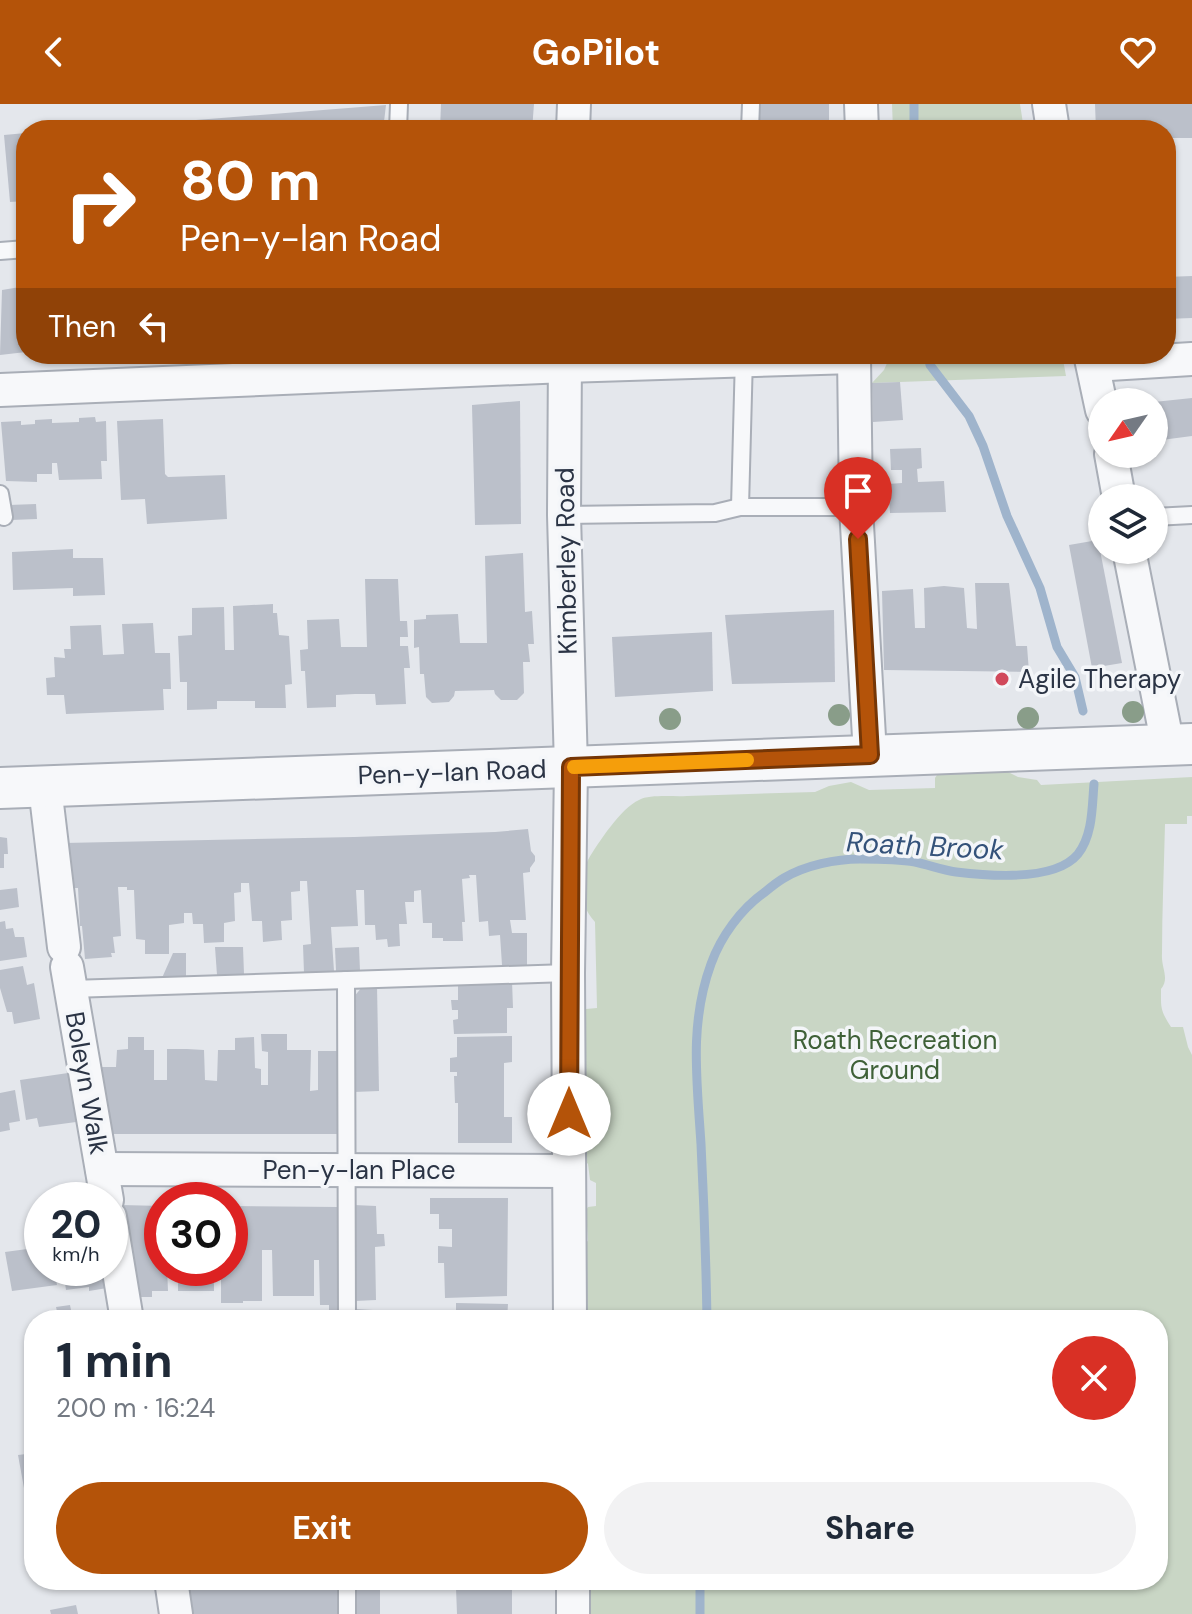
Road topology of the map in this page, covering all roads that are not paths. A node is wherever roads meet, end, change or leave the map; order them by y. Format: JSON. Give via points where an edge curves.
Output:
{"nodes":[{"id":1,"x":389,"y":364,"type":"edge"},
{"id":2,"x":565,"y":364,"type":"edge"},
{"id":3,"x":744,"y":364,"type":"edge"},
{"id":4,"x":855,"y":364,"type":"edge"},
{"id":5,"x":1093,"y":364,"type":"edge"},
{"id":6,"x":1098,"y":388,"type":"edge"},
{"id":7,"x":0,"y":390,"type":"edge"},
{"id":8,"x":0,"y":494,"type":"edge"},
{"id":9,"x":740,"y":507,"type":"junction"},
{"id":10,"x":856,"y":507,"type":"junction"},
{"id":11,"x":564,"y":515,"type":"junction"},
{"id":12,"x":1192,"y":515,"type":"edge"},
{"id":13,"x":1168,"y":516,"type":"edge"},
{"id":14,"x":4,"y":517,"type":"dead end"},
{"id":15,"x":1133,"y":564,"type":"edge"},
{"id":16,"x":1180,"y":745,"type":"edge"},
{"id":17,"x":870,"y":755,"type":"junction"},
{"id":18,"x":571,"y":767,"type":"junction"},
{"id":19,"x":45,"y":787,"type":"junction"},
{"id":20,"x":0,"y":788,"type":"edge"},
{"id":21,"x":67,"y":968,"type":"junction"},
{"id":22,"x":568,"y":973,"type":"junction"},
{"id":23,"x":346,"y":980,"type":"junction"},
{"id":24,"x":102,"y":1169,"type":"junction"},
{"id":25,"x":346,"y":1171,"type":"junction"},
{"id":26,"x":569,"y":1171,"type":"junction"},
{"id":27,"x":104,"y":1182,"type":"edge"},
{"id":28,"x":121,"y":1286,"type":"edge"},
{"id":29,"x":125,"y":1310,"type":"edge"},
{"id":30,"x":347,"y":1310,"type":"edge"},
{"id":31,"x":570,"y":1310,"type":"edge"},
{"id":32,"x":172,"y":1590,"type":"edge"},
{"id":33,"x":347,"y":1590,"type":"edge"},
{"id":34,"x":573,"y":1590,"type":"edge"},
{"id":35,"x":176,"y":1614,"type":"edge"},
{"id":36,"x":347,"y":1614,"type":"edge"},
{"id":37,"x":573,"y":1614,"type":"edge"}],
"edges":[{"from":1,"to":7,"type":"street"},
{"from":2,"to":11,"type":"street","name":"Kimberley Road"},
{"from":3,"to":9,"type":"lane"},
{"from":4,"to":10,"type":"street"},
{"from":5,"to":6,"type":"street"},
{"from":8,"to":14,"type":"lane"},
{"from":9,"to":10,"type":"lane"},
{"from":9,"to":11,"type":"lane","via":[[715,513]]},
{"from":10,"to":17,"type":"street"},
{"from":11,"to":18,"type":"street","name":"Kimberley Road"},
{"from":12,"to":13,"type":"lane"},
{"from":15,"to":16,"type":"street"},
{"from":16,"to":17,"type":"street","name":"Pen-y-lan Road"},
{"from":17,"to":18,"type":"street","name":"Pen-y-lan Road"},
{"from":18,"to":19,"type":"street","name":"Pen-y-lan Road"},
{"from":18,"to":22,"type":"street","name":"Kimberley Road"},
{"from":19,"to":20,"type":"street","name":"Pen-y-lan Road"},
{"from":19,"to":21,"type":"street","name":"Boleyn Walk"},
{"from":21,"to":23,"type":"lane"},
{"from":21,"to":24,"type":"street","name":"Boleyn Walk"},
{"from":22,"to":23,"type":"lane"},
{"from":22,"to":26,"type":"street","name":"Kimberley Road"},
{"from":23,"to":25,"type":"lane"},
{"from":24,"to":25,"type":"street","name":"Pen-y-lan Place"},
{"from":24,"to":27,"type":"street","name":"Boleyn Walk"},
{"from":25,"to":26,"type":"street","name":"Pen-y-lan Place"},
{"from":25,"to":30,"type":"lane"},
{"from":26,"to":31,"type":"street","name":"Kimberley Road"},
{"from":28,"to":29,"type":"street"},
{"from":32,"to":35,"type":"street"},
{"from":33,"to":36,"type":"lane"},
{"from":34,"to":37,"type":"street"}]}
